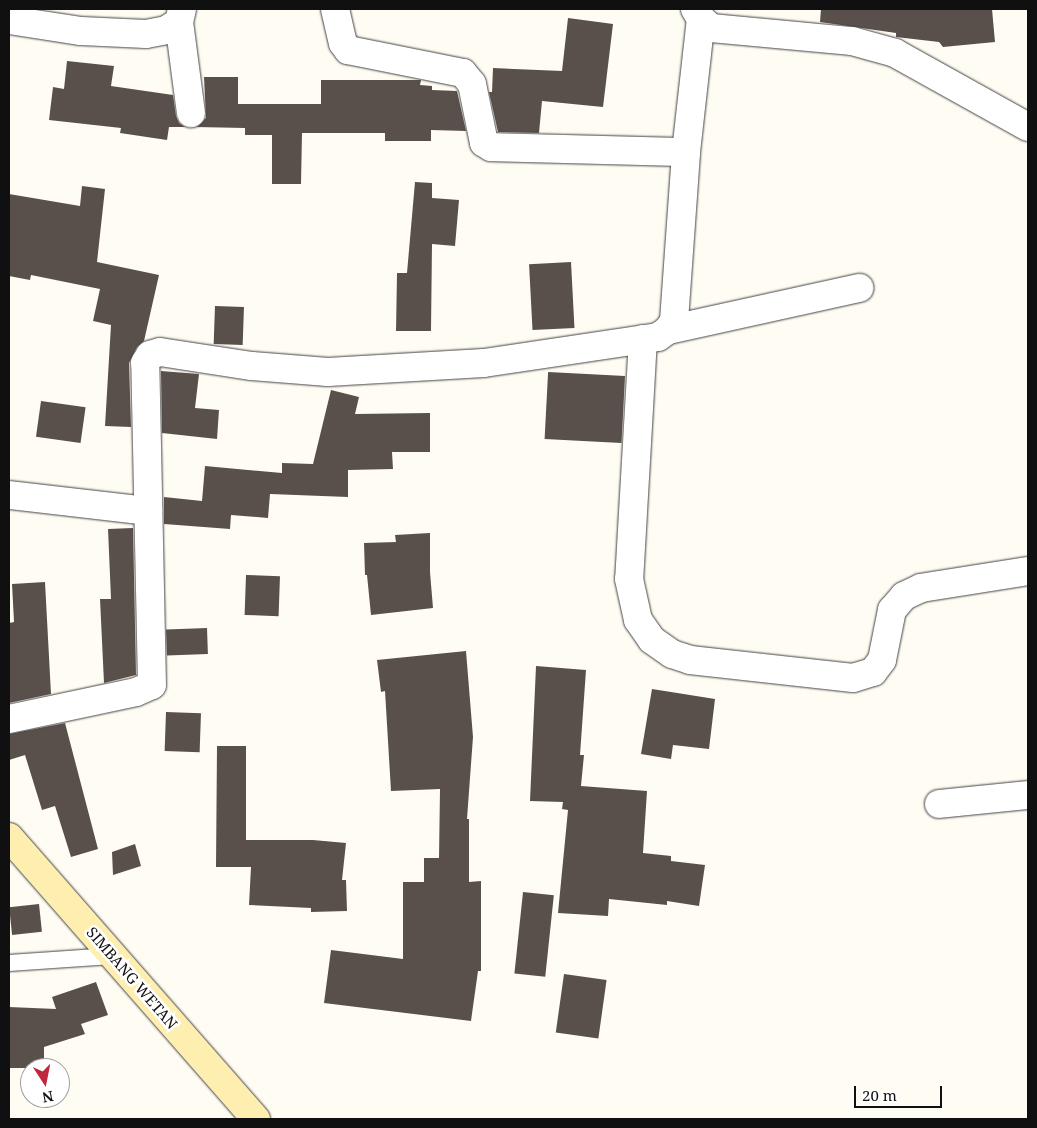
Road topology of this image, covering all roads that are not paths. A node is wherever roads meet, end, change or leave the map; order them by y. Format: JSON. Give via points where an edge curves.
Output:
{"nodes":[{"id":1,"x":335,"y":9,"type":"edge"},
{"id":2,"x":698,"y":14,"type":"edge"},
{"id":3,"x":180,"y":16,"type":"edge"},
{"id":4,"x":9,"y":20,"type":"edge"},
{"id":5,"x":191,"y":113,"type":"dead end"},
{"id":6,"x":1028,"y":127,"type":"edge"},
{"id":7,"x":686,"y":152,"type":"junction"},
{"id":8,"x":859,"y":288,"type":"dead end"},
{"id":9,"x":668,"y":330,"type":"junction"},
{"id":10,"x":643,"y":339,"type":"junction"},
{"id":11,"x":9,"y":495,"type":"edge"},
{"id":12,"x":148,"y":510,"type":"junction"},
{"id":13,"x":1028,"y":571,"type":"edge"},
{"id":14,"x":9,"y":719,"type":"edge"},
{"id":15,"x":1028,"y":795,"type":"edge"},
{"id":16,"x":940,"y":804,"type":"dead end"},
{"id":17,"x":9,"y":837,"type":"edge"},
{"id":18,"x":112,"y":956,"type":"junction"},
{"id":19,"x":9,"y":963,"type":"edge"},
{"id":20,"x":256,"y":1119,"type":"edge"}],
"edges":[{"from":1,"to":7,"type":"street","via":[[343,43],[348,50],[463,72],[472,84],[484,143],[491,148]]},
{"from":2,"to":6,"type":"street","via":[[711,28],[852,41],[895,53]]},
{"from":2,"to":7,"type":"street"},
{"from":3,"to":4,"type":"street","via":[[166,30],[146,34],[81,32]]},
{"from":3,"to":5,"type":"street"},
{"from":7,"to":9,"type":"street","via":[[674,321]]},
{"from":8,"to":9,"type":"street"},
{"from":9,"to":10,"type":"street","via":[[658,337]]},
{"from":10,"to":12,"type":"street","via":[[484,363],[328,372],[252,366],[160,352],[150,355],[145,363]]},
{"from":10,"to":13,"type":"street","via":[[629,579],[638,620],[652,640],[672,654],[690,660],[853,678],[874,672],[882,660],[892,610],[904,596],[921,588]]},
{"from":11,"to":12,"type":"street"},
{"from":12,"to":14,"type":"street","via":[[152,685],[136,692]]},
{"from":15,"to":16,"type":"street"},
{"from":17,"to":18,"type":"street","name":"SIMBANG WETAN"},
{"from":18,"to":19,"type":"lane"},
{"from":18,"to":20,"type":"street","name":"SIMBANG WETAN"}]}
